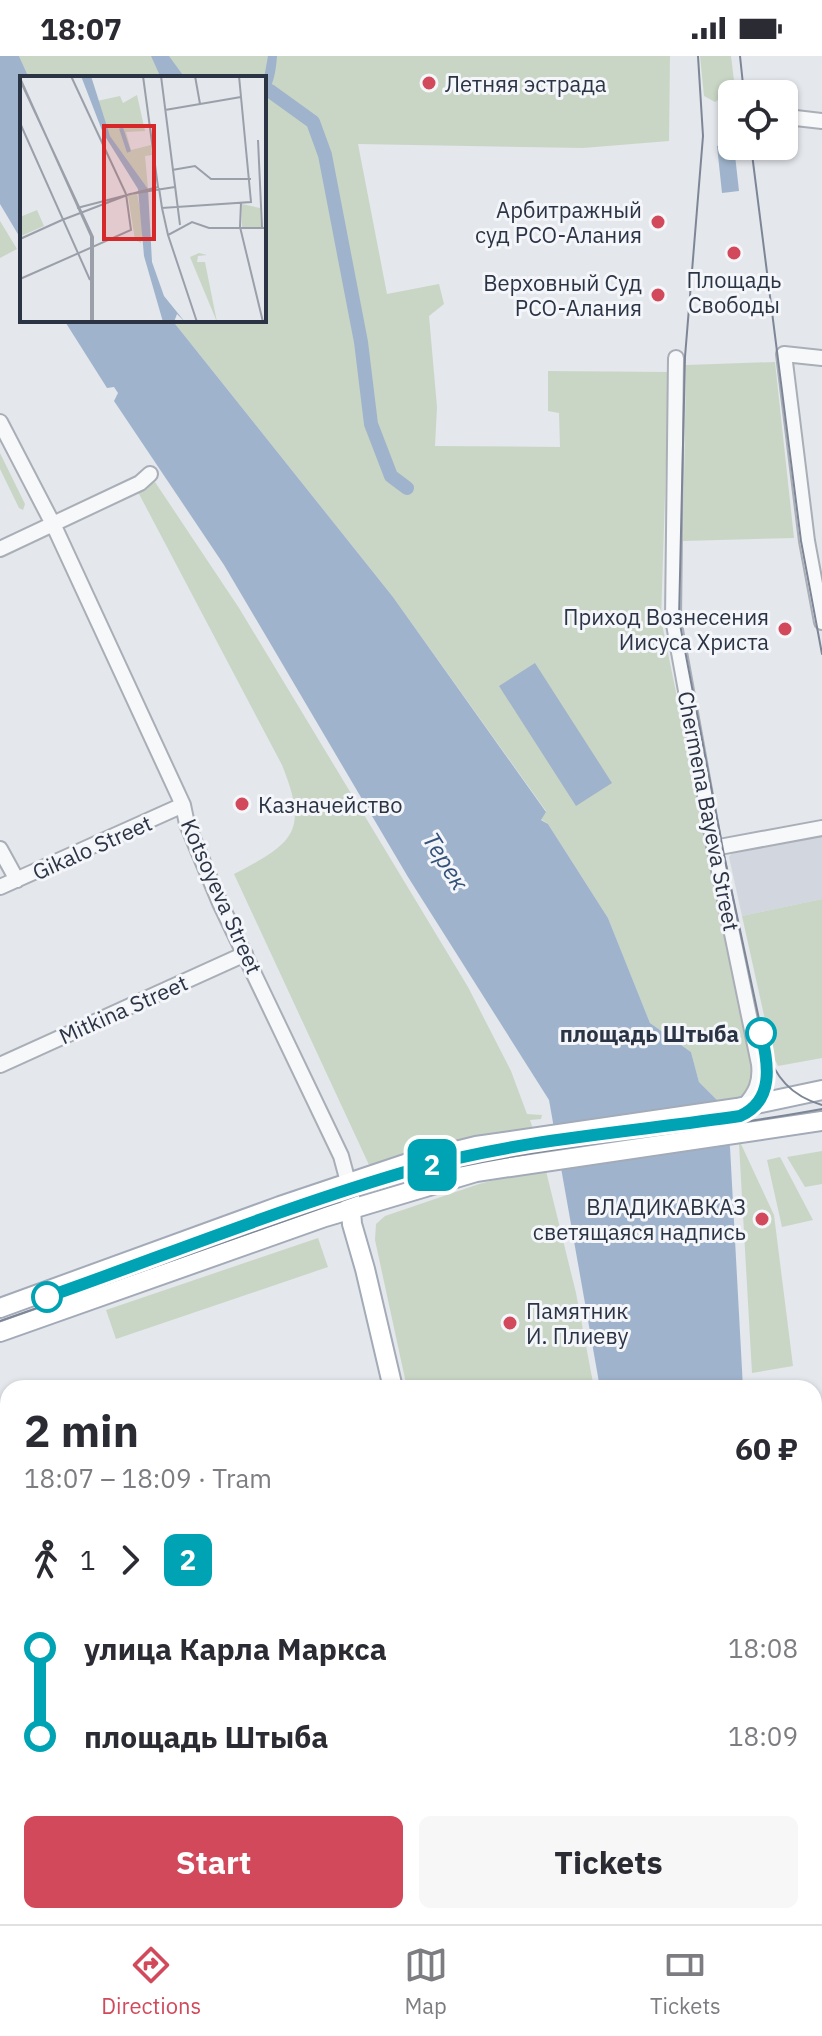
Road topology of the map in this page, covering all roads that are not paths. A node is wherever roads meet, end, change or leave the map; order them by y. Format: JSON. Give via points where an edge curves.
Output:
{"nodes":[{"id":1,"x":798,"y":118,"type":"edge"},
{"id":2,"x":822,"y":121,"type":"edge"},
{"id":3,"x":676,"y":358,"type":"dead end"},
{"id":4,"x":822,"y":358,"type":"edge"},
{"id":5,"x":0,"y":422,"type":"edge"},
{"id":6,"x":150,"y":474,"type":"dead end"},
{"id":7,"x":54,"y":526,"type":"junction"},
{"id":8,"x":0,"y":549,"type":"edge"},
{"id":9,"x":822,"y":622,"type":"edge"},
{"id":10,"x":183,"y":805,"type":"junction"},
{"id":11,"x":822,"y":828,"type":"edge"},
{"id":12,"x":714,"y":848,"type":"junction"},
{"id":13,"x":0,"y":849,"type":"edge"},
{"id":14,"x":17,"y":880,"type":"junction"},
{"id":15,"x":0,"y":887,"type":"edge"},
{"id":16,"x":245,"y":954,"type":"junction"},
{"id":17,"x":0,"y":1065,"type":"edge"},
{"id":18,"x":822,"y":1090,"type":"edge"},
{"id":19,"x":740,"y":1107,"type":"junction"},
{"id":20,"x":822,"y":1121,"type":"edge"},
{"id":21,"x":348,"y":1182,"type":"junction"},
{"id":22,"x":351,"y":1209,"type":"junction"},
{"id":23,"x":0,"y":1308,"type":"edge"},
{"id":24,"x":0,"y":1332,"type":"edge"},
{"id":25,"x":391,"y":1380,"type":"edge"}],
"edges":[{"from":1,"to":2,"type":"street"},
{"from":3,"to":12,"type":"street","name":"Chermena Bayeva Street","via":[[673,619]]},
{"from":4,"to":9,"type":"street","via":[[784,354]]},
{"from":5,"to":7,"type":"street","name":"Kotsoyeva Street"},
{"from":6,"to":7,"type":"street"},
{"from":7,"to":8,"type":"street"},
{"from":7,"to":10,"type":"street","name":"Kotsoyeva Street"},
{"from":10,"to":14,"type":"street","name":"Gikalo Street"},
{"from":10,"to":16,"type":"street","name":"Kotsoyeva Street"},
{"from":11,"to":12,"type":"street"},
{"from":12,"to":19,"type":"street","name":"Chermena Bayeva Street","via":[[760,1071],[753,1097]]},
{"from":13,"to":14,"type":"street"},
{"from":14,"to":15,"type":"street","name":"Gikalo Street"},
{"from":16,"to":17,"type":"street","name":"Mitkina Street"},
{"from":16,"to":21,"type":"street","name":"Kotsoyeva Street","via":[[341,1156]]},
{"from":18,"to":19,"type":"main road"},
{"from":19,"to":21,"type":"main road","via":[[440,1154]]},
{"from":20,"to":22,"type":"main road","via":[[476,1172]]},
{"from":21,"to":22,"type":"main road","name":"Kotsoyeva Street"},
{"from":21,"to":23,"type":"main road"},
{"from":22,"to":24,"type":"main road"},
{"from":22,"to":25,"type":"main road","name":"Kotsoyeva Street"}]}
